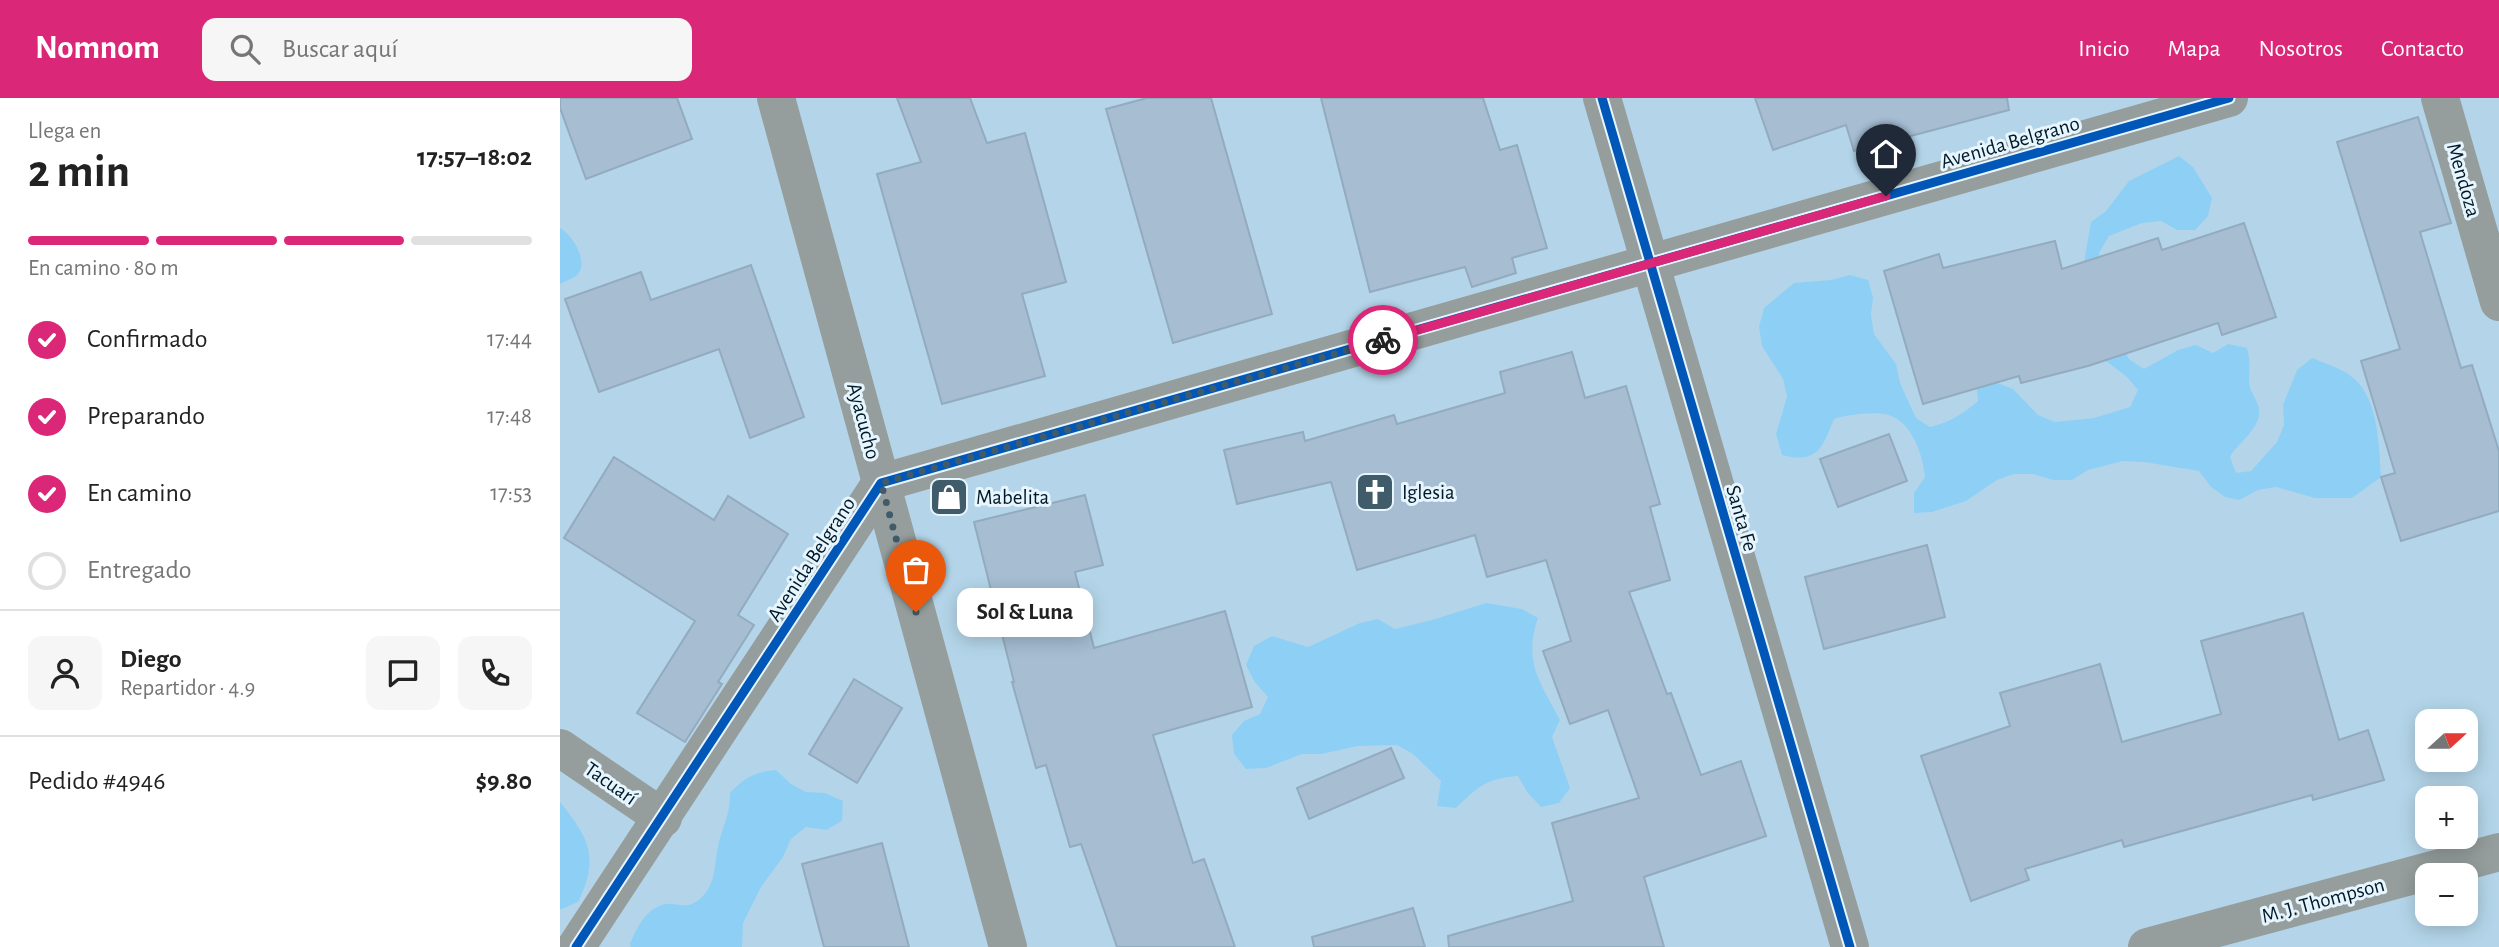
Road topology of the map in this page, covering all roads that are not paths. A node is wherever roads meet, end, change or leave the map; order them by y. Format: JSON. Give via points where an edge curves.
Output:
{"nodes":[{"id":1,"x":776,"y":98,"type":"edge"},
{"id":2,"x":1602,"y":98,"type":"edge"},
{"id":3,"x":2229,"y":98,"type":"edge"},
{"id":4,"x":2440,"y":98,"type":"edge"},
{"id":5,"x":1650,"y":264,"type":"junction"},
{"id":6,"x":2499,"y":302,"type":"edge"},
{"id":7,"x":881,"y":483,"type":"junction"},
{"id":8,"x":560,"y":748,"type":"edge"},
{"id":9,"x":663,"y":818,"type":"junction"},
{"id":10,"x":2499,"y":852,"type":"edge"},
{"id":11,"x":576,"y":947,"type":"edge"},
{"id":12,"x":1009,"y":947,"type":"edge"},
{"id":13,"x":1850,"y":947,"type":"edge"},
{"id":14,"x":2147,"y":947,"type":"edge"}],
"edges":[{"from":1,"to":7,"type":"street","name":"Ayacucho"},
{"from":2,"to":5,"type":"street","name":"Santa Fe"},
{"from":3,"to":5,"type":"street","name":"Avenida Belgrano"},
{"from":4,"to":6,"type":"street","name":"Mendoza"},
{"from":5,"to":7,"type":"street","name":"Avenida Belgrano"},
{"from":5,"to":13,"type":"street","name":"Santa Fe"},
{"from":7,"to":9,"type":"street","name":"Avenida Belgrano"},
{"from":7,"to":12,"type":"street","name":"Ayacucho"},
{"from":8,"to":9,"type":"street","name":"Tacuarí"},
{"from":9,"to":11,"type":"street","name":"Avenida Belgrano"},
{"from":10,"to":14,"type":"street","name":"M. J. Thompson"}]}
